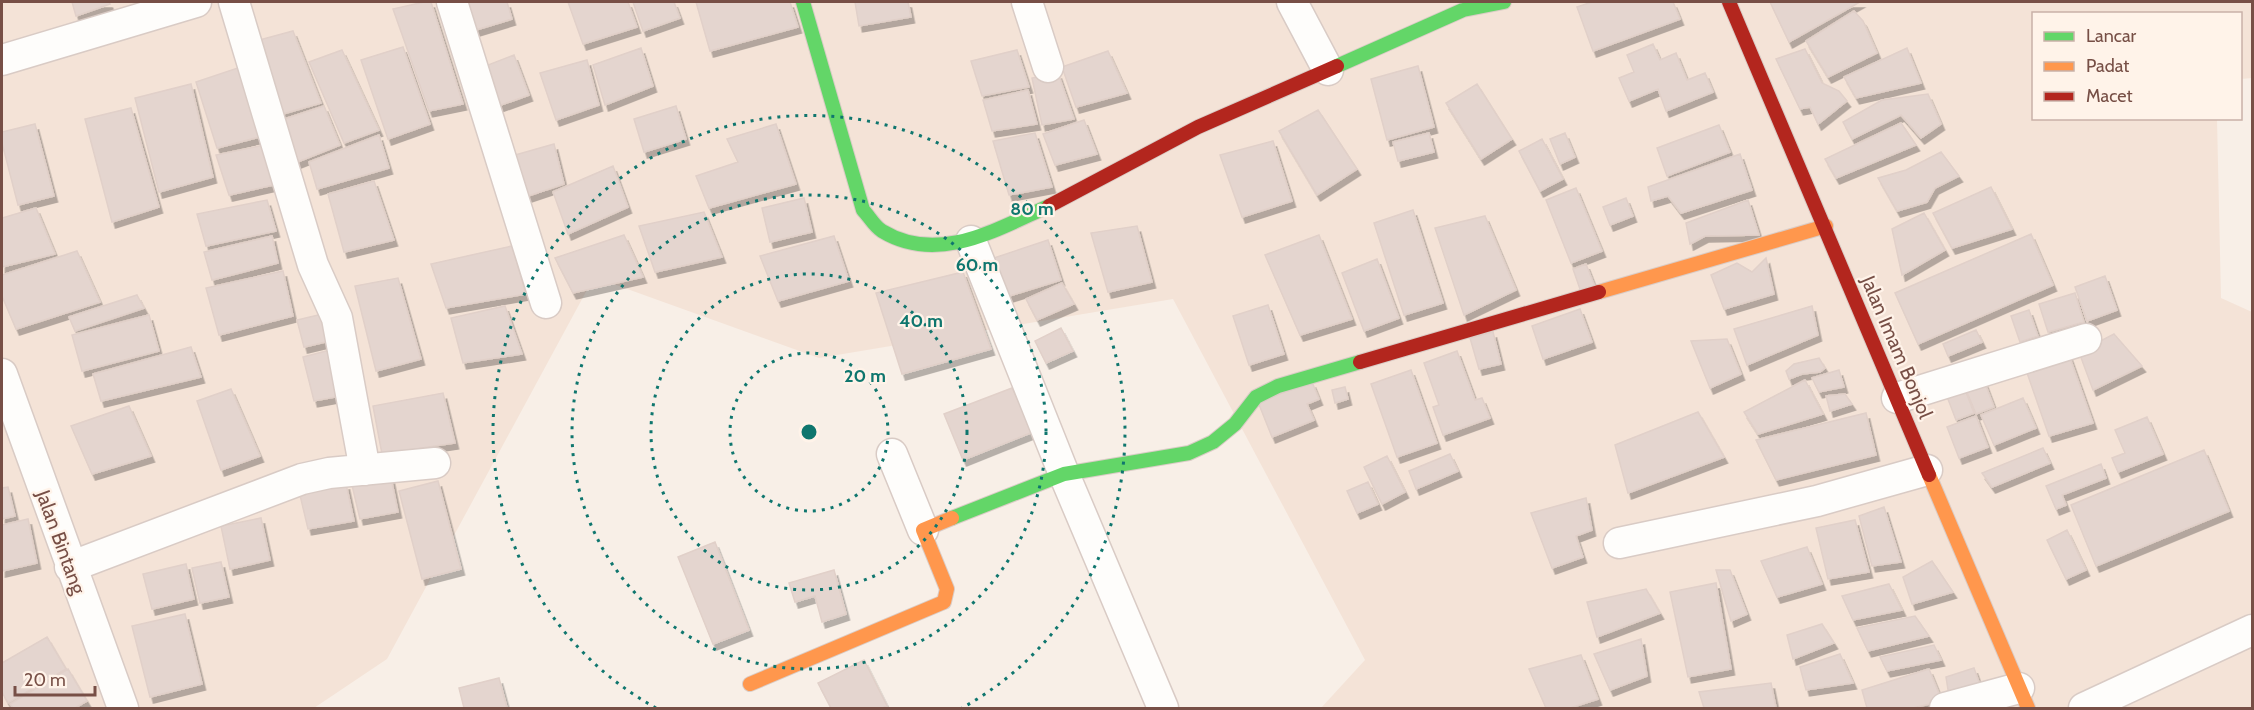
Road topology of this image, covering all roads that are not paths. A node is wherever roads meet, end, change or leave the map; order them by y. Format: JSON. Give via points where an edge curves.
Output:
{"nodes":[{"id":1,"x":196,"y":2,"type":"edge"},
{"id":2,"x":234,"y":2,"type":"edge"},
{"id":3,"x":452,"y":2,"type":"edge"},
{"id":4,"x":803,"y":2,"type":"edge"},
{"id":5,"x":1027,"y":2,"type":"edge"},
{"id":6,"x":1292,"y":2,"type":"edge"},
{"id":7,"x":1504,"y":2,"type":"edge"},
{"id":8,"x":1729,"y":2,"type":"edge"},
{"id":9,"x":2,"y":60,"type":"edge"},
{"id":10,"x":1048,"y":67,"type":"dead end"},
{"id":11,"x":1328,"y":70,"type":"junction"},
{"id":12,"x":1826,"y":226,"type":"junction"},
{"id":13,"x":971,"y":241,"type":"junction"},
{"id":14,"x":546,"y":303,"type":"dead end"},
{"id":15,"x":2086,"y":339,"type":"dead end"},
{"id":16,"x":2,"y":374,"type":"edge"},
{"id":17,"x":1897,"y":398,"type":"junction"},
{"id":18,"x":13,"y":446,"type":"edge"},
{"id":19,"x":892,"y":454,"type":"dead end"},
{"id":20,"x":435,"y":463,"type":"dead end"},
{"id":21,"x":365,"y":470,"type":"junction"},
{"id":22,"x":1927,"y":470,"type":"junction"},
{"id":23,"x":1064,"y":474,"type":"junction"},
{"id":24,"x":923,"y":530,"type":"junction"},
{"id":25,"x":1619,"y":543,"type":"dead end"},
{"id":26,"x":70,"y":567,"type":"junction"},
{"id":27,"x":2253,"y":630,"type":"edge"},
{"id":28,"x":750,"y":684,"type":"dead end"},
{"id":29,"x":2024,"y":698,"type":"edge"},
{"id":30,"x":123,"y":708,"type":"edge"},
{"id":31,"x":1163,"y":708,"type":"edge"},
{"id":32,"x":1945,"y":708,"type":"edge"},
{"id":33,"x":2084,"y":708,"type":"edge"}],
"edges":[{"from":1,"to":9,"type":"street"},
{"from":2,"to":21,"type":"street","via":[[313,266],[337,318]]},
{"from":3,"to":14,"type":"street"},
{"from":4,"to":13,"type":"street","via":[[862,210],[880,230],[911,243]]},
{"from":5,"to":10,"type":"street"},
{"from":6,"to":11,"type":"street"},
{"from":7,"to":11,"type":"street","via":[[1463,10]]},
{"from":8,"to":12,"type":"street","name":"Jalan Imam Bonjol"},
{"from":11,"to":13,"type":"street","via":[[1198,127],[1079,192]]},
{"from":12,"to":17,"type":"street","name":"Jalan Imam Bonjol"},
{"from":12,"to":23,"type":"street","via":[[1272,388],[1256,397],[1235,424],[1213,442],[1189,453]]},
{"from":13,"to":23,"type":"street"},
{"from":15,"to":17,"type":"street"},
{"from":16,"to":18,"type":"street","name":"Jalan Bintang"},
{"from":17,"to":22,"type":"street","name":"Jalan Imam Bonjol"},
{"from":18,"to":26,"type":"street","name":"Jalan Bintang"},
{"from":19,"to":24,"type":"street"},
{"from":20,"to":21,"type":"street"},
{"from":21,"to":26,"type":"street","via":[[302,479]]},
{"from":22,"to":25,"type":"street","via":[[1817,501]]},
{"from":22,"to":29,"type":"street","name":"Jalan Imam Bonjol"},
{"from":23,"to":24,"type":"street"},
{"from":23,"to":31,"type":"street"},
{"from":24,"to":28,"type":"street","via":[[947,589],[944,602]]},
{"from":26,"to":30,"type":"street","name":"Jalan Bintang"},
{"from":27,"to":33,"type":"street"},
{"from":29,"to":32,"type":"street"}]}
